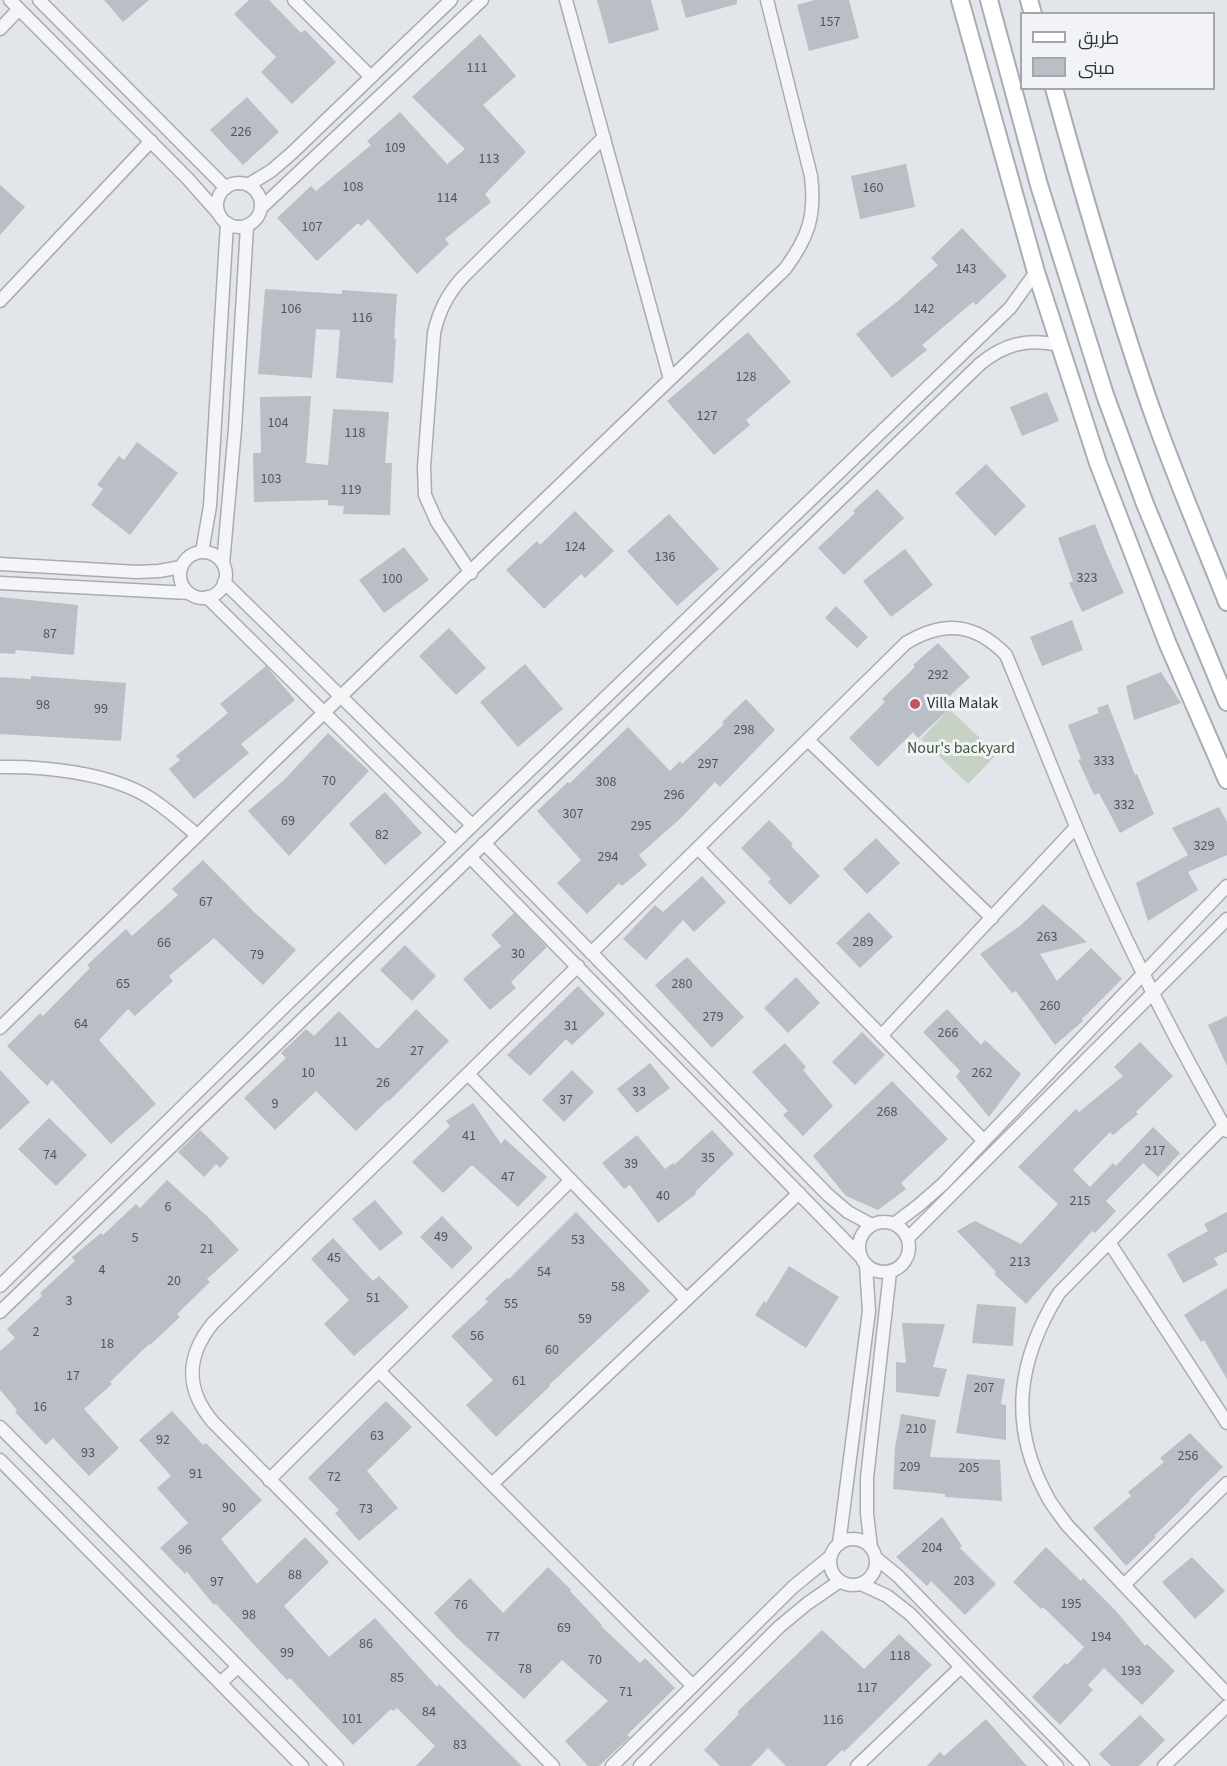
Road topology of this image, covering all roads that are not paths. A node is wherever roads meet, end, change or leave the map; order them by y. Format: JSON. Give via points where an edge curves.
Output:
{"nodes":[{"id":1,"x":10,"y":0,"type":"edge"},
{"id":2,"x":39,"y":0,"type":"edge"},
{"id":3,"x":294,"y":0,"type":"edge"},
{"id":4,"x":451,"y":0,"type":"edge"},
{"id":5,"x":482,"y":0,"type":"edge"},
{"id":6,"x":566,"y":0,"type":"edge"},
{"id":7,"x":767,"y":0,"type":"edge"},
{"id":8,"x":960,"y":0,"type":"edge"},
{"id":9,"x":989,"y":0,"type":"edge"},
{"id":10,"x":19,"y":9,"type":"junction"},
{"id":11,"x":0,"y":29,"type":"edge"},
{"id":12,"x":371,"y":77,"type":"junction"},
{"id":13,"x":1055,"y":90,"type":"edge"},
{"id":14,"x":604,"y":137,"type":"junction"},
{"id":15,"x":150,"y":141,"type":"junction"},
{"id":16,"x":248,"y":185,"type":"junction"},
{"id":17,"x":226,"y":188,"type":"junction"},
{"id":18,"x":261,"y":208,"type":"junction"},
{"id":19,"x":223,"y":218,"type":"junction"},
{"id":20,"x":247,"y":226,"type":"junction"},
{"id":21,"x":1036,"y":272,"type":"junction"},
{"id":22,"x":0,"y":301,"type":"edge"},
{"id":23,"x":1059,"y":345,"type":"junction"},
{"id":24,"x":670,"y":379,"type":"junction"},
{"id":25,"x":215,"y":427,"type":"junction"},
{"id":26,"x":235,"y":429,"type":"junction"},
{"id":27,"x":202,"y":552,"type":"junction"},
{"id":28,"x":0,"y":564,"type":"edge"},
{"id":29,"x":223,"y":564,"type":"junction"},
{"id":30,"x":181,"y":567,"type":"junction"},
{"id":31,"x":471,"y":573,"type":"junction"},
{"id":32,"x":224,"y":582,"type":"junction"},
{"id":33,"x":0,"y":583,"type":"edge"},
{"id":34,"x":189,"y":593,"type":"junction"},
{"id":35,"x":207,"y":597,"type":"junction"},
{"id":36,"x":1227,"y":603,"type":"edge"},
{"id":37,"x":624,"y":679,"type":"junction"},
{"id":38,"x":639,"y":694,"type":"junction"},
{"id":39,"x":340,"y":696,"type":"junction"},
{"id":40,"x":1227,"y":702,"type":"edge"},
{"id":41,"x":323,"y":712,"type":"junction"},
{"id":42,"x":808,"y":740,"type":"junction"},
{"id":43,"x":0,"y":767,"type":"edge"},
{"id":44,"x":1227,"y":780,"type":"edge"},
{"id":45,"x":472,"y":825,"type":"junction"},
{"id":46,"x":1076,"y":827,"type":"junction"},
{"id":47,"x":197,"y":835,"type":"junction"},
{"id":48,"x":457,"y":840,"type":"junction"},
{"id":49,"x":484,"y":843,"type":"junction"},
{"id":50,"x":698,"y":848,"type":"junction"},
{"id":51,"x":472,"y":855,"type":"junction"},
{"id":52,"x":1227,"y":886,"type":"edge"},
{"id":53,"x":992,"y":918,"type":"junction"},
{"id":54,"x":1227,"y":919,"type":"edge"},
{"id":55,"x":591,"y":953,"type":"junction"},
{"id":56,"x":578,"y":966,"type":"junction"},
{"id":57,"x":1143,"y":974,"type":"junction"},
{"id":58,"x":1153,"y":993,"type":"junction"},
{"id":59,"x":286,"y":1005,"type":"junction"},
{"id":60,"x":300,"y":1020,"type":"junction"},
{"id":61,"x":0,"y":1028,"type":"edge"},
{"id":62,"x":881,"y":1036,"type":"junction"},
{"id":63,"x":468,"y":1074,"type":"junction"},
{"id":64,"x":1225,"y":1128,"type":"edge"},
{"id":65,"x":984,"y":1141,"type":"junction"},
{"id":66,"x":571,"y":1180,"type":"junction"},
{"id":67,"x":799,"y":1193,"type":"junction"},
{"id":68,"x":894,"y":1224,"type":"junction"},
{"id":69,"x":872,"y":1225,"type":"junction"},
{"id":70,"x":908,"y":1238,"type":"junction"},
{"id":71,"x":1109,"y":1242,"type":"junction"},
{"id":72,"x":863,"y":1261,"type":"junction"},
{"id":73,"x":890,"y":1272,"type":"junction"},
{"id":74,"x":0,"y":1286,"type":"edge"},
{"id":75,"x":686,"y":1299,"type":"junction"},
{"id":76,"x":0,"y":1312,"type":"edge"},
{"id":77,"x":379,"y":1371,"type":"junction"},
{"id":78,"x":1227,"y":1423,"type":"edge"},
{"id":79,"x":0,"y":1427,"type":"edge"},
{"id":80,"x":0,"y":1460,"type":"edge"},
{"id":81,"x":269,"y":1480,"type":"junction"},
{"id":82,"x":1227,"y":1483,"type":"edge"},
{"id":83,"x":492,"y":1484,"type":"junction"},
{"id":84,"x":839,"y":1544,"type":"junction"},
{"id":85,"x":874,"y":1553,"type":"junction"},
{"id":86,"x":831,"y":1556,"type":"junction"},
{"id":87,"x":840,"y":1581,"type":"junction"},
{"id":88,"x":861,"y":1584,"type":"junction"},
{"id":89,"x":1124,"y":1585,"type":"junction"},
{"id":90,"x":961,"y":1666,"type":"junction"},
{"id":91,"x":238,"y":1667,"type":"junction"},
{"id":92,"x":220,"y":1683,"type":"junction"},
{"id":93,"x":692,"y":1685,"type":"junction"},
{"id":94,"x":1227,"y":1694,"type":"edge"},
{"id":95,"x":1227,"y":1706,"type":"edge"},
{"id":96,"x":302,"y":1766,"type":"edge"},
{"id":97,"x":337,"y":1766,"type":"edge"},
{"id":98,"x":553,"y":1766,"type":"edge"},
{"id":99,"x":612,"y":1766,"type":"edge"},
{"id":100,"x":640,"y":1766,"type":"edge"},
{"id":101,"x":857,"y":1766,"type":"edge"},
{"id":102,"x":1057,"y":1766,"type":"edge"},
{"id":103,"x":1083,"y":1766,"type":"edge"},
{"id":104,"x":1164,"y":1766,"type":"edge"}],
"edges":[{"from":1,"to":10,"type":"street"},
{"from":2,"to":17,"type":"street"},
{"from":3,"to":12,"type":"street"},
{"from":4,"to":12,"type":"street"},
{"from":5,"to":18,"type":"street"},
{"from":6,"to":14,"type":"street"},
{"from":7,"to":24,"type":"street","via":[[811,176],[813,195],[808,231],[785,269]]},
{"from":8,"to":21,"type":"main road"},
{"from":9,"to":40,"type":"main road","via":[[1039,185],[1105,394],[1145,504]]},
{"from":10,"to":11,"type":"street"},
{"from":10,"to":15,"type":"street"},
{"from":12,"to":16,"type":"street","via":[[282,162]]},
{"from":13,"to":36,"type":"main road","via":[[1141,379]]},
{"from":14,"to":24,"type":"street"},
{"from":14,"to":31,"type":"street","via":[[462,278],[437,318],[423,481],[430,509]]},
{"from":15,"to":19,"type":"street"},
{"from":15,"to":22,"type":"street"},
{"from":16,"to":17,"type":"street"},
{"from":16,"to":18,"type":"street","via":[[257,192]]},
{"from":17,"to":19,"type":"street","via":[[219,197]]},
{"from":18,"to":20,"type":"street"},
{"from":19,"to":20,"type":"street","via":[[236,227]]},
{"from":19,"to":25,"type":"street"},
{"from":20,"to":26,"type":"street"},
{"from":21,"to":23,"type":"main road"},
{"from":21,"to":37,"type":"street","via":[[1010,308]]},
{"from":23,"to":38,"type":"street","via":[[1017,343],[980,364]]},
{"from":23,"to":44,"type":"main road","via":[[1122,530]]},
{"from":24,"to":31,"type":"street"},
{"from":25,"to":26,"type":"street"},
{"from":25,"to":27,"type":"street","via":[[210,506]]},
{"from":26,"to":29,"type":"street"},
{"from":27,"to":29,"type":"street","via":[[214,555]]},
{"from":27,"to":30,"type":"street","via":[[189,556]]},
{"from":28,"to":30,"type":"street","via":[[137,572]]},
{"from":29,"to":32,"type":"street"},
{"from":30,"to":34,"type":"street","via":[[181,581]]},
{"from":31,"to":39,"type":"street"},
{"from":32,"to":35,"type":"street","via":[[221,589]]},
{"from":32,"to":39,"type":"street"},
{"from":33,"to":34,"type":"street"},
{"from":34,"to":35,"type":"street"},
{"from":35,"to":41,"type":"street"},
{"from":37,"to":38,"type":"street"},
{"from":37,"to":45,"type":"street"},
{"from":38,"to":49,"type":"street"},
{"from":39,"to":41,"type":"street"},
{"from":39,"to":45,"type":"street"},
{"from":41,"to":47,"type":"street"},
{"from":41,"to":48,"type":"street"},
{"from":42,"to":46,"type":"street","via":[[906,643],[940,628],[959,627],[977,632],[1006,654]]},
{"from":42,"to":50,"type":"street"},
{"from":42,"to":53,"type":"street"},
{"from":43,"to":47,"type":"street","via":[[108,779],[147,796]]},
{"from":45,"to":48,"type":"street"},
{"from":46,"to":53,"type":"street"},
{"from":46,"to":57,"type":"street"},
{"from":47,"to":61,"type":"street"},
{"from":48,"to":51,"type":"street"},
{"from":48,"to":59,"type":"street"},
{"from":49,"to":51,"type":"street"},
{"from":49,"to":55,"type":"street"},
{"from":50,"to":55,"type":"street"},
{"from":50,"to":62,"type":"street"},
{"from":51,"to":56,"type":"street"},
{"from":51,"to":60,"type":"street"},
{"from":52,"to":57,"type":"street"},
{"from":53,"to":62,"type":"street"},
{"from":54,"to":58,"type":"street"},
{"from":55,"to":69,"type":"street","via":[[828,1195]]},
{"from":56,"to":63,"type":"street"},
{"from":56,"to":67,"type":"street"},
{"from":57,"to":58,"type":"street"},
{"from":57,"to":65,"type":"street"},
{"from":58,"to":64,"type":"street"},
{"from":58,"to":70,"type":"street"},
{"from":59,"to":60,"type":"street"},
{"from":59,"to":74,"type":"street"},
{"from":60,"to":76,"type":"street"},
{"from":62,"to":65,"type":"street"},
{"from":63,"to":66,"type":"street"},
{"from":63,"to":81,"type":"street","via":[[213,1323],[196,1349],[192,1380],[203,1410]]},
{"from":64,"to":71,"type":"street"},
{"from":65,"to":68,"type":"street","via":[[932,1195]]},
{"from":66,"to":75,"type":"street"},
{"from":66,"to":77,"type":"street"},
{"from":67,"to":72,"type":"street"},
{"from":67,"to":75,"type":"street"},
{"from":68,"to":69,"type":"street"},
{"from":68,"to":70,"type":"street"},
{"from":69,"to":72,"type":"street","via":[[859,1242]]},
{"from":70,"to":73,"type":"street","via":[[905,1262]]},
{"from":71,"to":78,"type":"street"},
{"from":71,"to":89,"type":"street","via":[[1059,1293],[1043,1319],[1024,1377],[1022,1408],[1034,1468],[1047,1496],[1067,1525]]},
{"from":72,"to":73,"type":"street","via":[[873,1270]]},
{"from":72,"to":84,"type":"street","via":[[869,1311]]},
{"from":73,"to":85,"type":"street","via":[[867,1478],[867,1513]]},
{"from":75,"to":83,"type":"street"},
{"from":77,"to":81,"type":"street"},
{"from":77,"to":83,"type":"street"},
{"from":79,"to":91,"type":"street"},
{"from":80,"to":92,"type":"street"},
{"from":81,"to":98,"type":"street"},
{"from":82,"to":89,"type":"street"},
{"from":83,"to":93,"type":"street"},
{"from":84,"to":85,"type":"street","via":[[860,1540]]},
{"from":84,"to":86,"type":"street"},
{"from":85,"to":88,"type":"street","via":[[874,1570]]},
{"from":85,"to":103,"type":"street"},
{"from":86,"to":87,"type":"street","via":[[831,1567]]},
{"from":86,"to":93,"type":"street","via":[[793,1587]]},
{"from":87,"to":88,"type":"street"},
{"from":87,"to":100,"type":"street","via":[[779,1627]]},
{"from":88,"to":90,"type":"street","via":[[899,1605]]},
{"from":89,"to":94,"type":"street"},
{"from":90,"to":101,"type":"street"},
{"from":90,"to":102,"type":"street"},
{"from":91,"to":92,"type":"street"},
{"from":91,"to":97,"type":"street"},
{"from":92,"to":96,"type":"street"},
{"from":93,"to":99,"type":"street"},
{"from":95,"to":104,"type":"street"}]}
